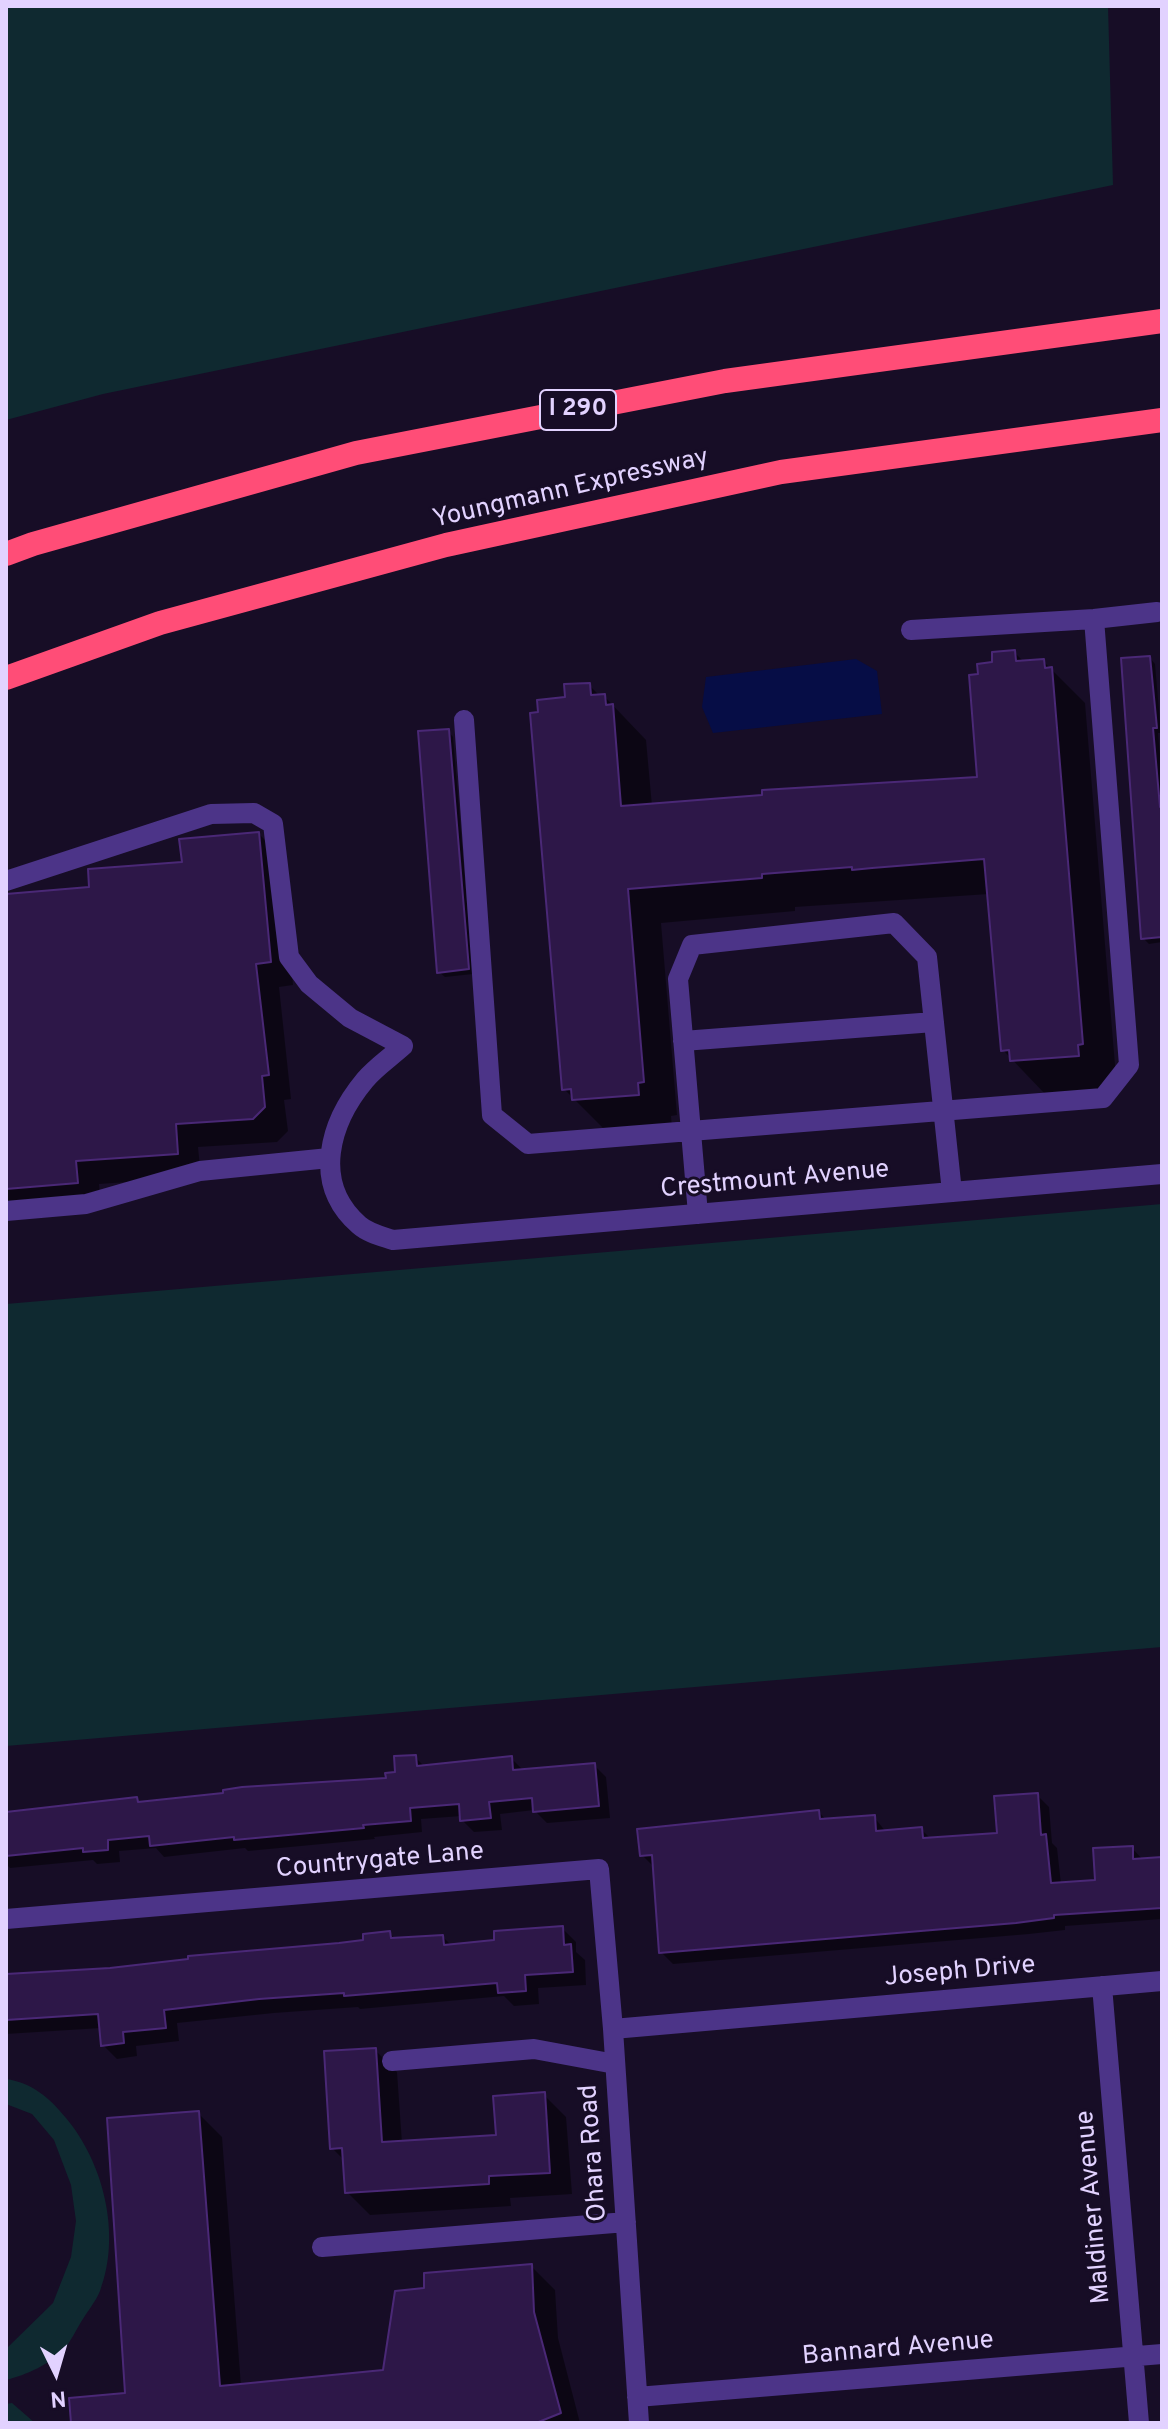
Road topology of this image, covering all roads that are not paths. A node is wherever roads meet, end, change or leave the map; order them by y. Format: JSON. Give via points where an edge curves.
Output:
{"nodes":[{"id":1,"x":1162,"y":321,"type":"edge"},
{"id":2,"x":1162,"y":420,"type":"edge"},
{"id":3,"x":6,"y":554,"type":"edge"},
{"id":4,"x":1157,"y":612,"type":"dead end"},
{"id":5,"x":1094,"y":619,"type":"junction"},
{"id":6,"x":911,"y":630,"type":"dead end"},
{"id":7,"x":6,"y":678,"type":"edge"},
{"id":8,"x":464,"y":720,"type":"dead end"},
{"id":9,"x":6,"y":881,"type":"edge"},
{"id":10,"x":934,"y":1022,"type":"junction"},
{"id":11,"x":683,"y":1041,"type":"junction"},
{"id":12,"x":944,"y":1112,"type":"junction"},
{"id":13,"x":691,"y":1131,"type":"junction"},
{"id":14,"x":329,"y":1158,"type":"junction"},
{"id":15,"x":1162,"y":1174,"type":"edge"},
{"id":16,"x":952,"y":1192,"type":"junction"},
{"id":17,"x":6,"y":1211,"type":"edge"},
{"id":18,"x":698,"y":1214,"type":"junction"},
{"id":19,"x":6,"y":1919,"type":"edge"},
{"id":20,"x":1162,"y":1981,"type":"edge"},
{"id":21,"x":1102,"y":1986,"type":"junction"},
{"id":22,"x":613,"y":2029,"type":"junction"},
{"id":23,"x":392,"y":2061,"type":"dead end"},
{"id":24,"x":615,"y":2064,"type":"junction"},
{"id":25,"x":626,"y":2222,"type":"junction"},
{"id":26,"x":322,"y":2247,"type":"dead end"},
{"id":27,"x":1162,"y":2354,"type":"edge"},
{"id":28,"x":1133,"y":2357,"type":"junction"},
{"id":29,"x":637,"y":2397,"type":"junction"},
{"id":30,"x":639,"y":2423,"type":"edge"},
{"id":31,"x":1139,"y":2423,"type":"edge"}],
"edges":[{"from":1,"to":3,"type":"highway","number":"I 290","via":[[725,381],[356,453]]},
{"from":2,"to":7,"type":"highway","name":"Youngmann Expressway","via":[[781,472],[461,542],[160,623]]},
{"from":4,"to":5,"type":"street"},
{"from":5,"to":6,"type":"street"},
{"from":5,"to":12,"type":"street","via":[[1129,1065],[1103,1098]]},
{"from":8,"to":13,"type":"street","via":[[492,1115],[528,1144]]},
{"from":9,"to":14,"type":"street","via":[[211,814],[254,813],[273,824],[289,957],[309,984],[350,1018],[403,1046],[366,1078],[339,1119]]},
{"from":10,"to":11,"type":"street"},
{"from":10,"to":11,"type":"street","via":[[927,957],[894,923],[692,945],[678,979]]},
{"from":10,"to":12,"type":"street"},
{"from":11,"to":13,"type":"street"},
{"from":12,"to":13,"type":"street"},
{"from":12,"to":16,"type":"street"},
{"from":13,"to":18,"type":"street"},
{"from":14,"to":17,"type":"street","via":[[200,1171],[86,1204]]},
{"from":14,"to":18,"type":"street","name":"Crestmount Avenue","via":[[342,1206],[360,1226],[393,1240]]},
{"from":15,"to":16,"type":"street","name":"Crestmount Avenue"},
{"from":16,"to":18,"type":"street","name":"Crestmount Avenue"},
{"from":19,"to":22,"type":"street","name":"Countrygate Lane","via":[[599,1869]]},
{"from":20,"to":21,"type":"street","name":"Joseph Drive"},
{"from":21,"to":22,"type":"street","name":"Joseph Drive"},
{"from":21,"to":28,"type":"street","name":"Maldiner Avenue"},
{"from":22,"to":24,"type":"street","name":"Ohara Road"},
{"from":23,"to":24,"type":"street","via":[[534,2049]]},
{"from":24,"to":25,"type":"street","name":"Ohara Road"},
{"from":25,"to":26,"type":"street"},
{"from":25,"to":29,"type":"street","name":"Ohara Road"},
{"from":27,"to":28,"type":"street","name":"Bannard Avenue"},
{"from":28,"to":29,"type":"street","name":"Bannard Avenue"},
{"from":28,"to":31,"type":"street","name":"Maldiner Avenue"},
{"from":29,"to":30,"type":"street","name":"Ohara Road"}]}
